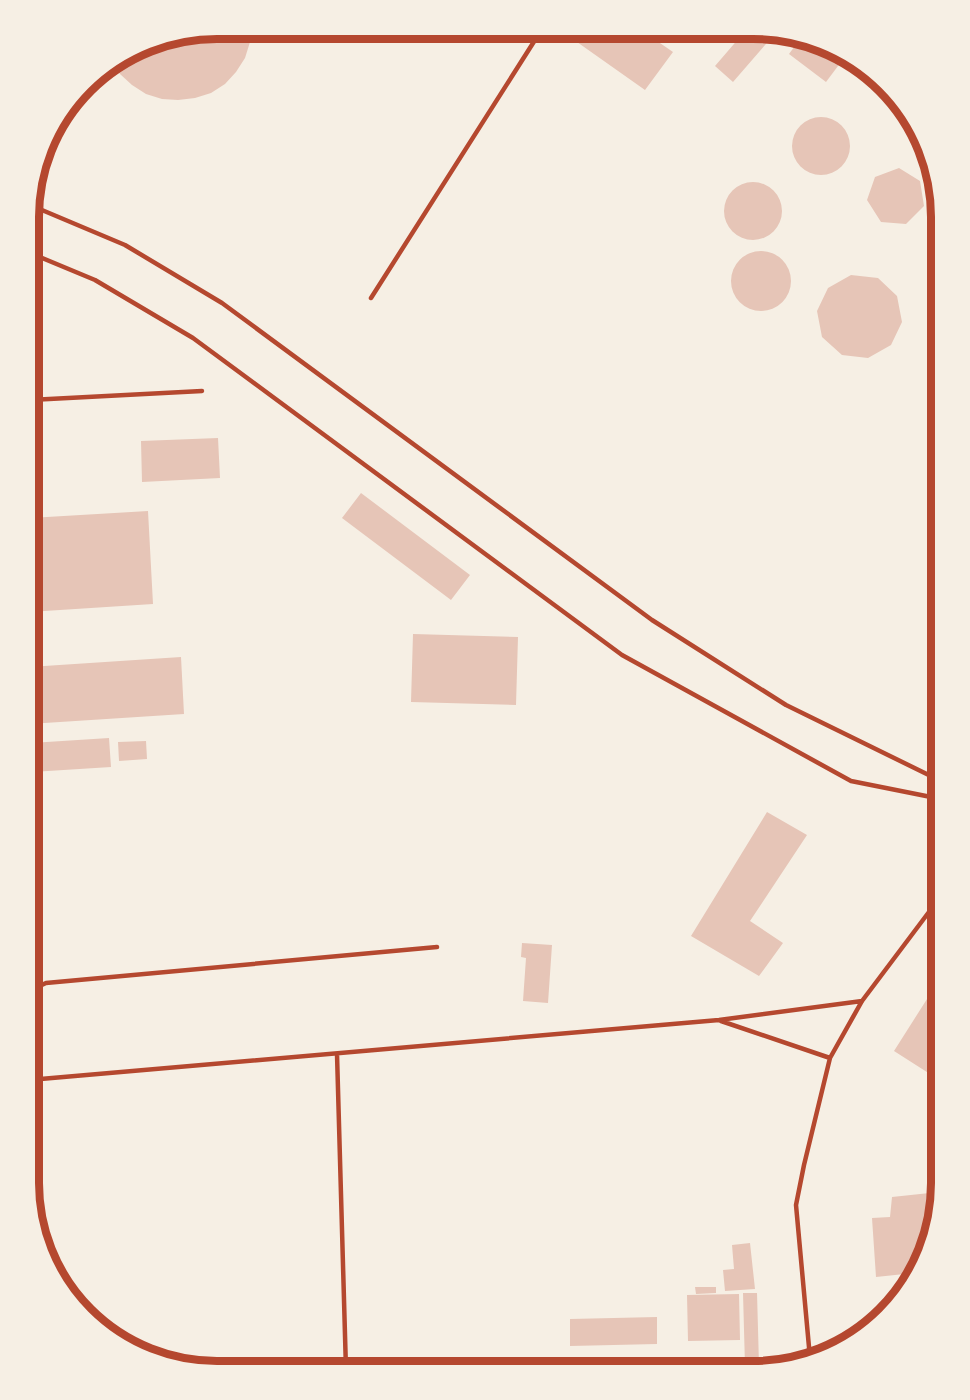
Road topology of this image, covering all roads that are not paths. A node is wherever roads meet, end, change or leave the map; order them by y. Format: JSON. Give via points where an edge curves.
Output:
{"nodes":[{"id":1,"x":536,"y":39,"type":"edge"},
{"id":2,"x":40,"y":209,"type":"edge"},
{"id":3,"x":39,"y":257,"type":"edge"},
{"id":4,"x":371,"y":298,"type":"dead end"},
{"id":5,"x":202,"y":391,"type":"dead end"},
{"id":6,"x":39,"y":400,"type":"edge"},
{"id":7,"x":931,"y":776,"type":"edge"},
{"id":8,"x":931,"y":797,"type":"edge"},
{"id":9,"x":931,"y":909,"type":"edge"},
{"id":10,"x":437,"y":947,"type":"dead end"},
{"id":11,"x":39,"y":986,"type":"edge"},
{"id":12,"x":862,"y":1001,"type":"junction"},
{"id":13,"x":719,"y":1020,"type":"junction"},
{"id":14,"x":337,"y":1054,"type":"junction"},
{"id":15,"x":830,"y":1058,"type":"junction"},
{"id":16,"x":39,"y":1079,"type":"edge"},
{"id":17,"x":809,"y":1352,"type":"edge"},
{"id":18,"x":346,"y":1361,"type":"edge"}],
"edges":[{"from":1,"to":4,"type":"lane"},
{"from":2,"to":7,"type":"lane","via":[[125,245],[222,303],[652,620],[786,705]]},
{"from":3,"to":8,"type":"lane","via":[[95,280],[193,338],[622,655],[851,781]]},
{"from":5,"to":6,"type":"lane"},
{"from":9,"to":12,"type":"lane"},
{"from":10,"to":11,"type":"lane"},
{"from":12,"to":13,"type":"lane"},
{"from":12,"to":15,"type":"lane"},
{"from":13,"to":14,"type":"lane"},
{"from":13,"to":15,"type":"lane"},
{"from":14,"to":16,"type":"lane"},
{"from":14,"to":18,"type":"lane"},
{"from":15,"to":17,"type":"lane","via":[[796,1205]]}]}
